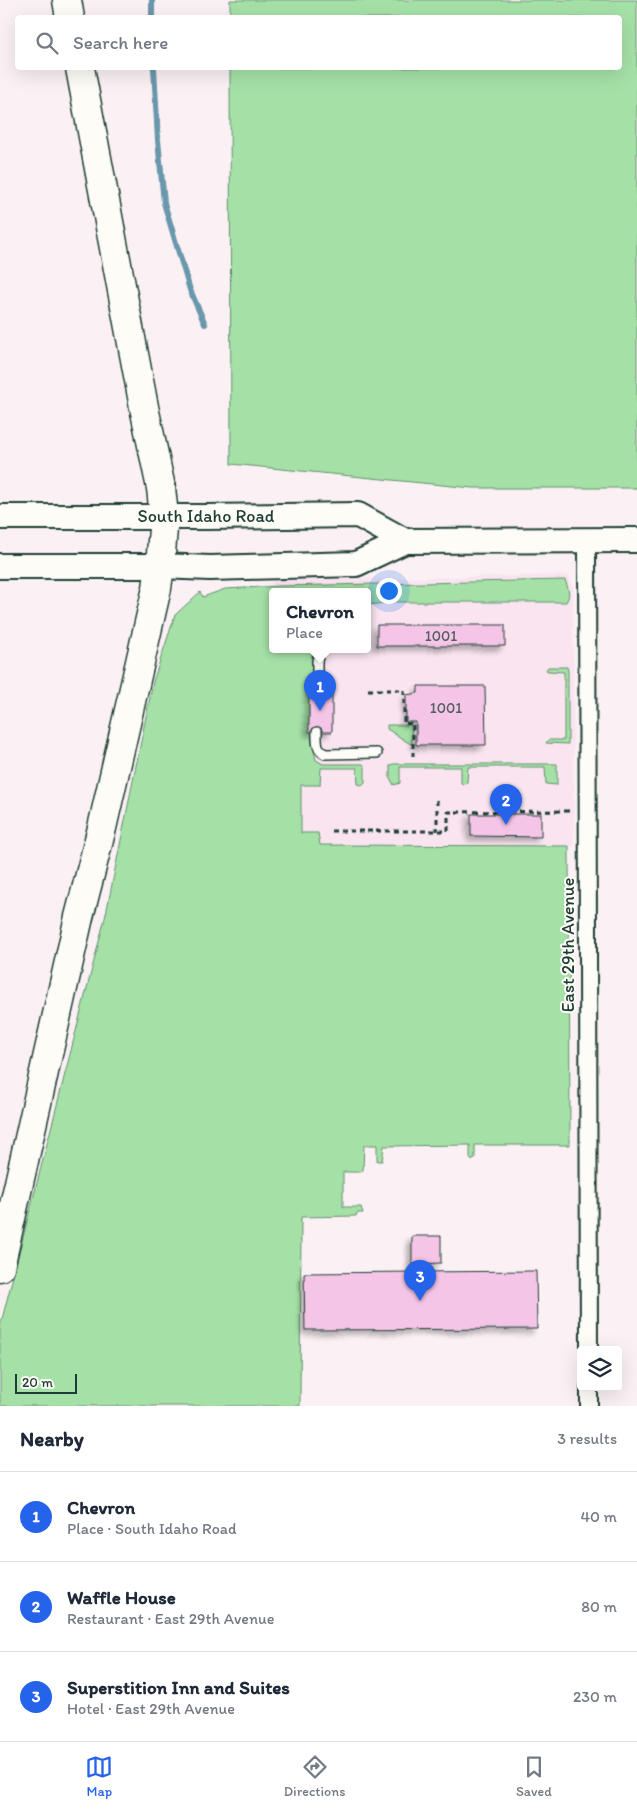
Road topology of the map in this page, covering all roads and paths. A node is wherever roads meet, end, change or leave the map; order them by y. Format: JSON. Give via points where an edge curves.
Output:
{"nodes":[{"id":1,"x":67,"y":0,"type":"edge"},
{"id":2,"x":70,"y":15,"type":"edge"},
{"id":3,"x":80,"y":70,"type":"edge"},
{"id":4,"x":164,"y":516,"type":"junction"},
{"id":5,"x":0,"y":517,"type":"edge"},
{"id":6,"x":587,"y":540,"type":"junction"},
{"id":7,"x":637,"y":540,"type":"edge"},
{"id":8,"x":405,"y":541,"type":"junction"},
{"id":9,"x":0,"y":566,"type":"edge"},
{"id":10,"x":160,"y":566,"type":"junction"},
{"id":11,"x":319,"y":653,"type":"edge"},
{"id":12,"x":316,"y":690,"type":"dead end"},
{"id":13,"x":368,"y":690,"type":"dead end"},
{"id":14,"x":316,"y":732,"type":"dead end"},
{"id":15,"x":377,"y":753,"type":"dead end"},
{"id":16,"x":413,"y":756,"type":"dead end"},
{"id":17,"x":437,"y":800,"type":"dead end"},
{"id":18,"x":571,"y":811,"type":"dead end"},
{"id":19,"x":331,"y":831,"type":"dead end"},
{"id":20,"x":437,"y":831,"type":"junction"},
{"id":21,"x":0,"y":1267,"type":"edge"},
{"id":22,"x":589,"y":1346,"type":"edge"},
{"id":23,"x":589,"y":1391,"type":"edge"},
{"id":24,"x":589,"y":1406,"type":"edge"}],
"edges":[{"from":1,"to":2,"type":"highway"},
{"from":3,"to":4,"type":"highway"},
{"from":4,"to":5,"type":"main road","name":"South Idaho Road"},
{"from":4,"to":8,"type":"main road","name":"South Idaho Road","via":[[358,515]]},
{"from":4,"to":10,"type":"highway"},
{"from":6,"to":7,"type":"main road","name":"South Idaho Road"},
{"from":6,"to":8,"type":"main road","name":"South Idaho Road"},
{"from":6,"to":22,"type":"street","name":"East 29th Avenue"},
{"from":8,"to":10,"type":"main road","name":"South Idaho Road","via":[[356,564],[210,568]]},
{"from":9,"to":10,"type":"main road","name":"South Idaho Road"},
{"from":10,"to":21,"type":"highway"},
{"from":11,"to":12,"type":"lane"},
{"from":13,"to":16,"type":"path","via":[[404,690],[404,724],[413,723]]},
{"from":14,"to":15,"type":"lane","via":[[319,751],[325,754]]},
{"from":17,"to":20,"type":"path"},
{"from":18,"to":20,"type":"path","via":[[448,812],[448,831]]},
{"from":19,"to":20,"type":"path"},
{"from":23,"to":24,"type":"street"}]}
